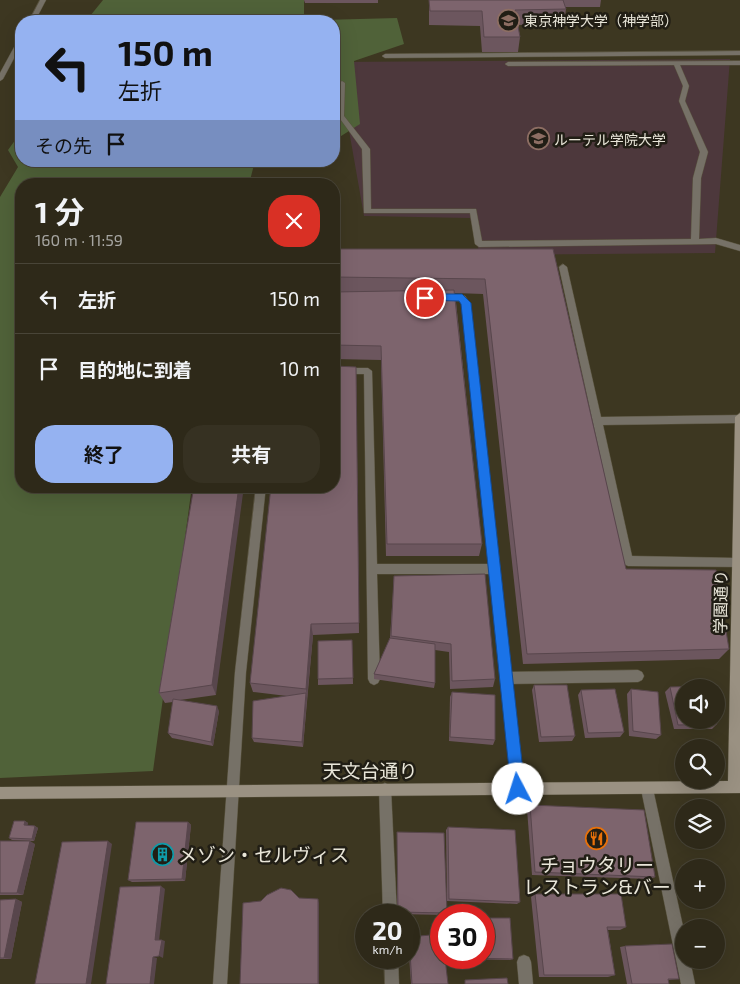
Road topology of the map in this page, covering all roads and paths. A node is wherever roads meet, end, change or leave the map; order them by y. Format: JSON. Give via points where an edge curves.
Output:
{"nodes":[{"id":1,"x":43,"y":0,"type":"edge"},
{"id":2,"x":35,"y":15,"type":"edge"},
{"id":3,"x":15,"y":51,"type":"edge"},
{"id":4,"x":740,"y":53,"type":"edge"},
{"id":5,"x":385,"y":56,"type":"dead end"},
{"id":6,"x":740,"y":63,"type":"edge"},
{"id":7,"x":508,"y":64,"type":"dead end"},
{"id":8,"x":677,"y":65,"type":"junction"},
{"id":9,"x":0,"y":79,"type":"edge"},
{"id":10,"x":342,"y":83,"type":"dead end"},
{"id":11,"x":695,"y":241,"type":"junction"},
{"id":12,"x":740,"y":248,"type":"edge"},
{"id":13,"x":563,"y":267,"type":"dead end"},
{"id":14,"x":432,"y":298,"type":"edge"},
{"id":15,"x":340,"y":371,"type":"edge"},
{"id":16,"x":740,"y":418,"type":"edge"},
{"id":17,"x":597,"y":421,"type":"junction"},
{"id":18,"x":260,"y":493,"type":"edge"},
{"id":19,"x":739,"y":510,"type":"edge"},
{"id":20,"x":737,"y":563,"type":"junction"},
{"id":21,"x":372,"y":569,"type":"junction"},
{"id":22,"x":495,"y":569,"type":"junction"},
{"id":23,"x":638,"y":676,"type":"dead end"},
{"id":24,"x":508,"y":678,"type":"junction"},
{"id":25,"x":374,"y":679,"type":"edge"},
{"id":26,"x":737,"y":787,"type":"edge"},
{"id":27,"x":385,"y":788,"type":"junction"},
{"id":28,"x":518,"y":789,"type":"junction"},
{"id":29,"x":647,"y":789,"type":"junction"},
{"id":30,"x":231,"y":791,"type":"junction"},
{"id":31,"x":0,"y":793,"type":"edge"},
{"id":32,"x":390,"y":904,"type":"edge"},
{"id":33,"x":524,"y":962,"type":"dead end"},
{"id":34,"x":392,"y":969,"type":"edge"},
{"id":35,"x":220,"y":984,"type":"edge"},
{"id":36,"x":392,"y":984,"type":"edge"},
{"id":37,"x":526,"y":984,"type":"edge"},
{"id":38,"x":688,"y":984,"type":"edge"}],
"edges":[{"from":1,"to":2,"type":"street"},
{"from":3,"to":9,"type":"street"},
{"from":4,"to":5,"type":"street"},
{"from":6,"to":8,"type":"street"},
{"from":7,"to":8,"type":"street","via":[[661,62]]},
{"from":8,"to":11,"type":"street","via":[[686,86],[682,101],[704,152],[697,178]]},
{"from":10,"to":11,"type":"street","via":[[341,116],[366,149],[367,211],[474,211],[479,244]]},
{"from":11,"to":12,"type":"street","via":[[716,241]]},
{"from":13,"to":17,"type":"street"},
{"from":14,"to":22,"type":"street","via":[[462,298],[466,303]]},
{"from":15,"to":21,"type":"street","via":[[368,371]]},
{"from":16,"to":17,"type":"street"},
{"from":16,"to":19,"type":"main road","name":"学園通り"},
{"from":17,"to":20,"type":"street","via":[[628,562]]},
{"from":18,"to":30,"type":"street","via":[[249,570]]},
{"from":19,"to":20,"type":"main road","name":"学園通り"},
{"from":20,"to":26,"type":"main road","name":"学園通り"},
{"from":21,"to":22,"type":"street"},
{"from":21,"to":25,"type":"street"},
{"from":22,"to":24,"type":"street"},
{"from":23,"to":24,"type":"street"},
{"from":24,"to":28,"type":"street"},
{"from":26,"to":29,"type":"main road","name":"天文台通り"},
{"from":27,"to":28,"type":"main road","name":"天文台通り"},
{"from":27,"to":30,"type":"main road","name":"天文台通り"},
{"from":27,"to":32,"type":"street"},
{"from":28,"to":29,"type":"main road","name":"天文台通り"},
{"from":29,"to":38,"type":"street"},
{"from":30,"to":31,"type":"main road","name":"天文台通り"},
{"from":30,"to":35,"type":"street"},
{"from":33,"to":37,"type":"street"},
{"from":34,"to":36,"type":"street"}]}
